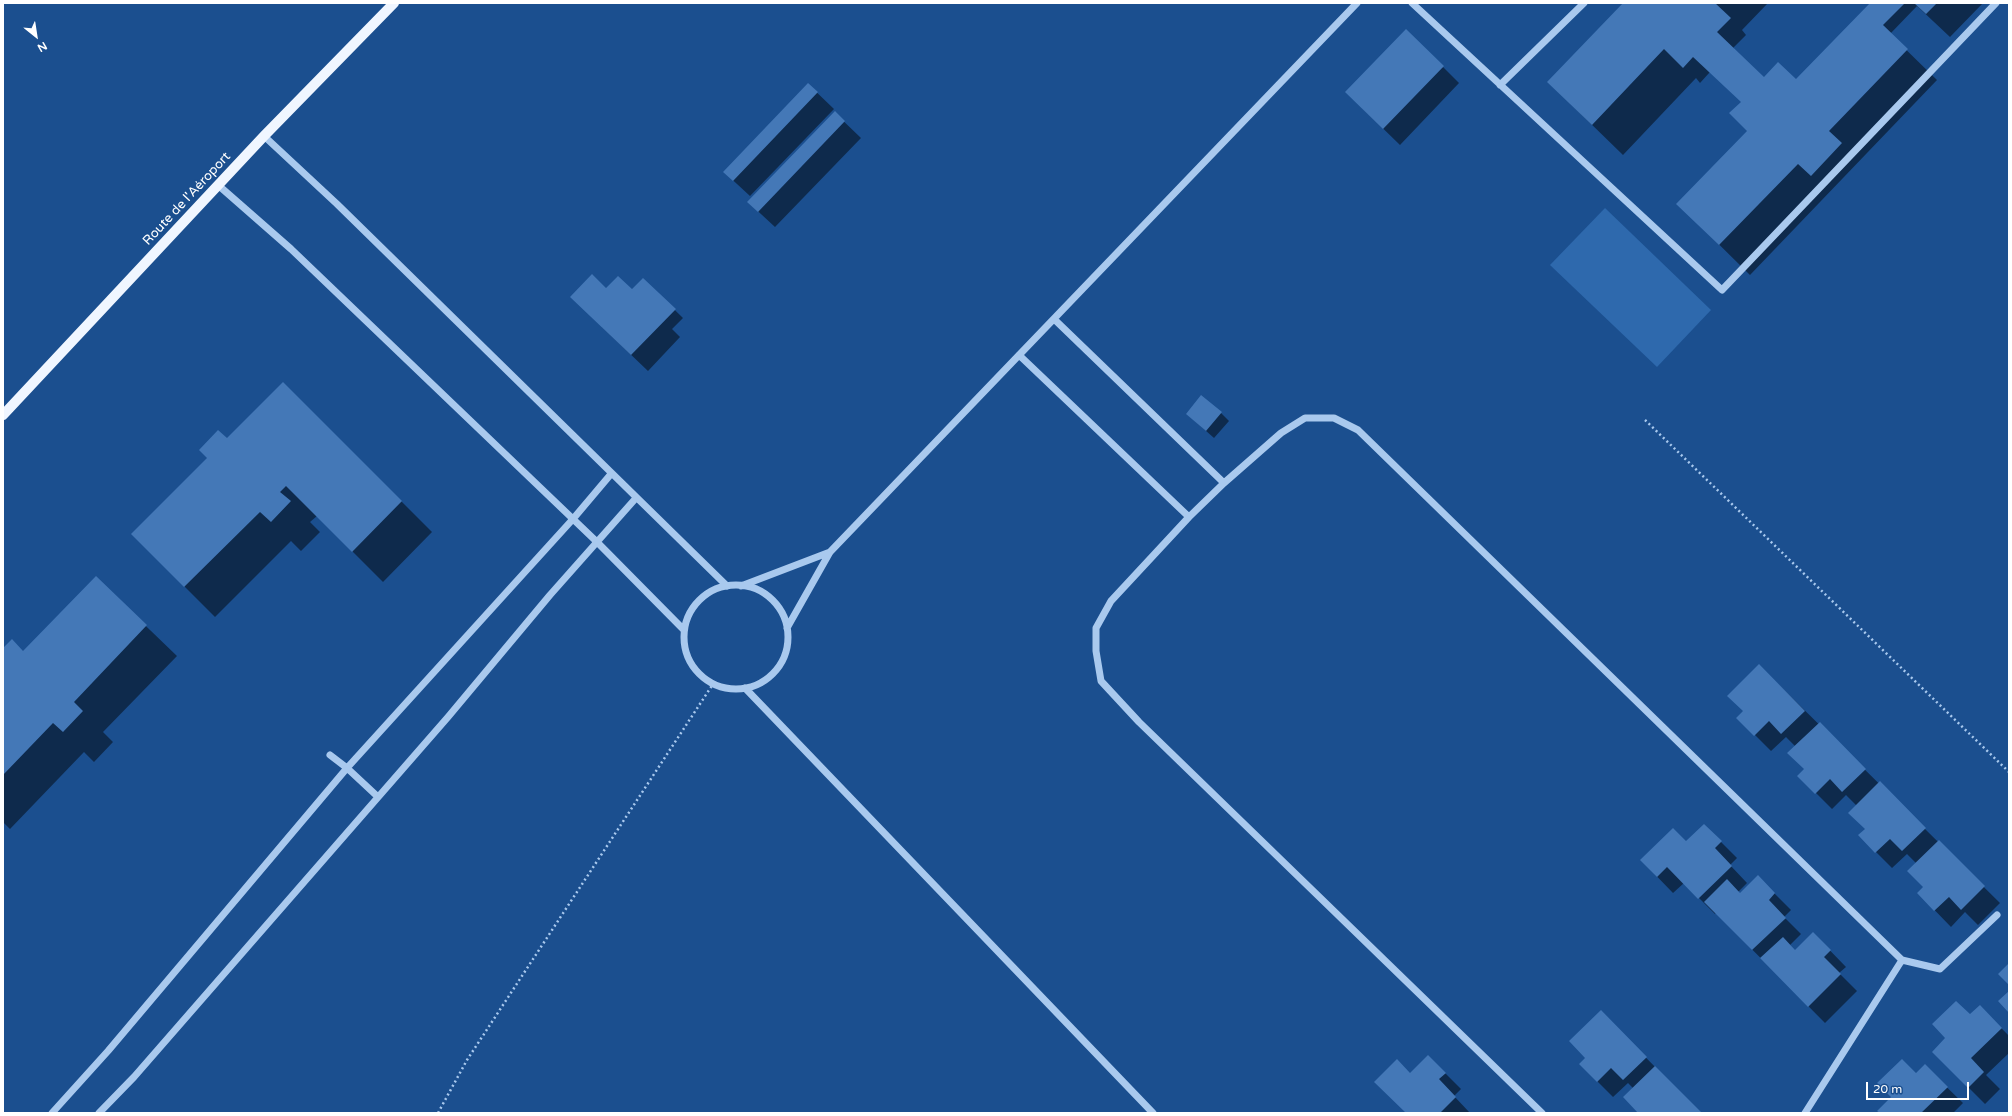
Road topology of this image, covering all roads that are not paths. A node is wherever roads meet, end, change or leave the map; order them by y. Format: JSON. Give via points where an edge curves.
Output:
{"nodes":[{"id":1,"x":394,"y":3,"type":"edge"},
{"id":2,"x":1357,"y":3,"type":"edge"},
{"id":3,"x":1412,"y":3,"type":"edge"},
{"id":4,"x":1584,"y":3,"type":"edge"},
{"id":5,"x":1996,"y":3,"type":"edge"},
{"id":6,"x":1500,"y":85,"type":"junction"},
{"id":7,"x":264,"y":136,"type":"junction"},
{"id":8,"x":218,"y":185,"type":"junction"},
{"id":9,"x":1054,"y":319,"type":"junction"},
{"id":10,"x":1019,"y":355,"type":"junction"},
{"id":11,"x":3,"y":415,"type":"edge"},
{"id":12,"x":611,"y":474,"type":"junction"},
{"id":13,"x":1224,"y":483,"type":"junction"},
{"id":14,"x":636,"y":498,"type":"junction"},
{"id":15,"x":1189,"y":517,"type":"junction"},
{"id":16,"x":573,"y":519,"type":"junction"},
{"id":17,"x":597,"y":542,"type":"junction"},
{"id":18,"x":830,"y":552,"type":"junction"},
{"id":19,"x":727,"y":586,"type":"junction"},
{"id":20,"x":740,"y":586,"type":"junction"},
{"id":21,"x":787,"y":628,"type":"junction"},
{"id":22,"x":684,"y":630,"type":"junction"},
{"id":23,"x":745,"y":688,"type":"junction"},
{"id":24,"x":330,"y":755,"type":"dead end"},
{"id":25,"x":347,"y":768,"type":"junction"},
{"id":26,"x":377,"y":796,"type":"junction"},
{"id":27,"x":1997,"y":915,"type":"dead end"},
{"id":28,"x":1902,"y":960,"type":"junction"},
{"id":29,"x":52,"y":1113,"type":"edge"},
{"id":30,"x":99,"y":1113,"type":"edge"},
{"id":31,"x":1153,"y":1113,"type":"edge"},
{"id":32,"x":1542,"y":1113,"type":"edge"},
{"id":33,"x":1805,"y":1113,"type":"edge"}],
"edges":[{"from":1,"to":7,"type":"main road","name":"Route de l'Aéroport"},
{"from":2,"to":9,"type":"street"},
{"from":3,"to":6,"type":"street"},
{"from":4,"to":6,"type":"street"},
{"from":5,"to":6,"type":"street","via":[[1722,290]]},
{"from":7,"to":8,"type":"main road","name":"Route de l'Aéroport"},
{"from":7,"to":12,"type":"street","via":[[337,204]]},
{"from":8,"to":11,"type":"main road","name":"Route de l'Aéroport"},
{"from":8,"to":16,"type":"street","via":[[291,249]]},
{"from":9,"to":10,"type":"street"},
{"from":9,"to":13,"type":"street"},
{"from":10,"to":15,"type":"street"},
{"from":10,"to":18,"type":"street"},
{"from":12,"to":14,"type":"street"},
{"from":12,"to":16,"type":"street"},
{"from":13,"to":15,"type":"street"},
{"from":13,"to":28,"type":"street","via":[[1281,433],[1305,418],[1334,418],[1358,430]]},
{"from":14,"to":17,"type":"street"},
{"from":14,"to":19,"type":"street"},
{"from":15,"to":32,"type":"street","via":[[1111,601],[1096,628],[1096,651],[1101,681],[1139,722]]},
{"from":16,"to":17,"type":"street"},
{"from":16,"to":25,"type":"street"},
{"from":17,"to":22,"type":"street"},
{"from":17,"to":26,"type":"street"},
{"from":18,"to":20,"type":"street"},
{"from":18,"to":21,"type":"street"},
{"from":19,"to":20,"type":"street"},
{"from":19,"to":22,"type":"street","via":[[711,592],[698,601],[689,615]]},
{"from":20,"to":21,"type":"street","via":[[757,590],[771,599],[782,612]]},
{"from":21,"to":23,"type":"street","via":[[788,644],[783,660],[773,673],[760,683]]},
{"from":22,"to":23,"type":"street","via":[[684,646],[689,662],[700,675],[713,684],[728,689]]},
{"from":23,"to":31,"type":"street"},
{"from":24,"to":25,"type":"street"},
{"from":25,"to":26,"type":"street"},
{"from":25,"to":29,"type":"street","via":[[108,1051]]},
{"from":26,"to":30,"type":"street","via":[[139,1071]]},
{"from":27,"to":28,"type":"street","via":[[1940,969]]},
{"from":28,"to":33,"type":"street"}]}
